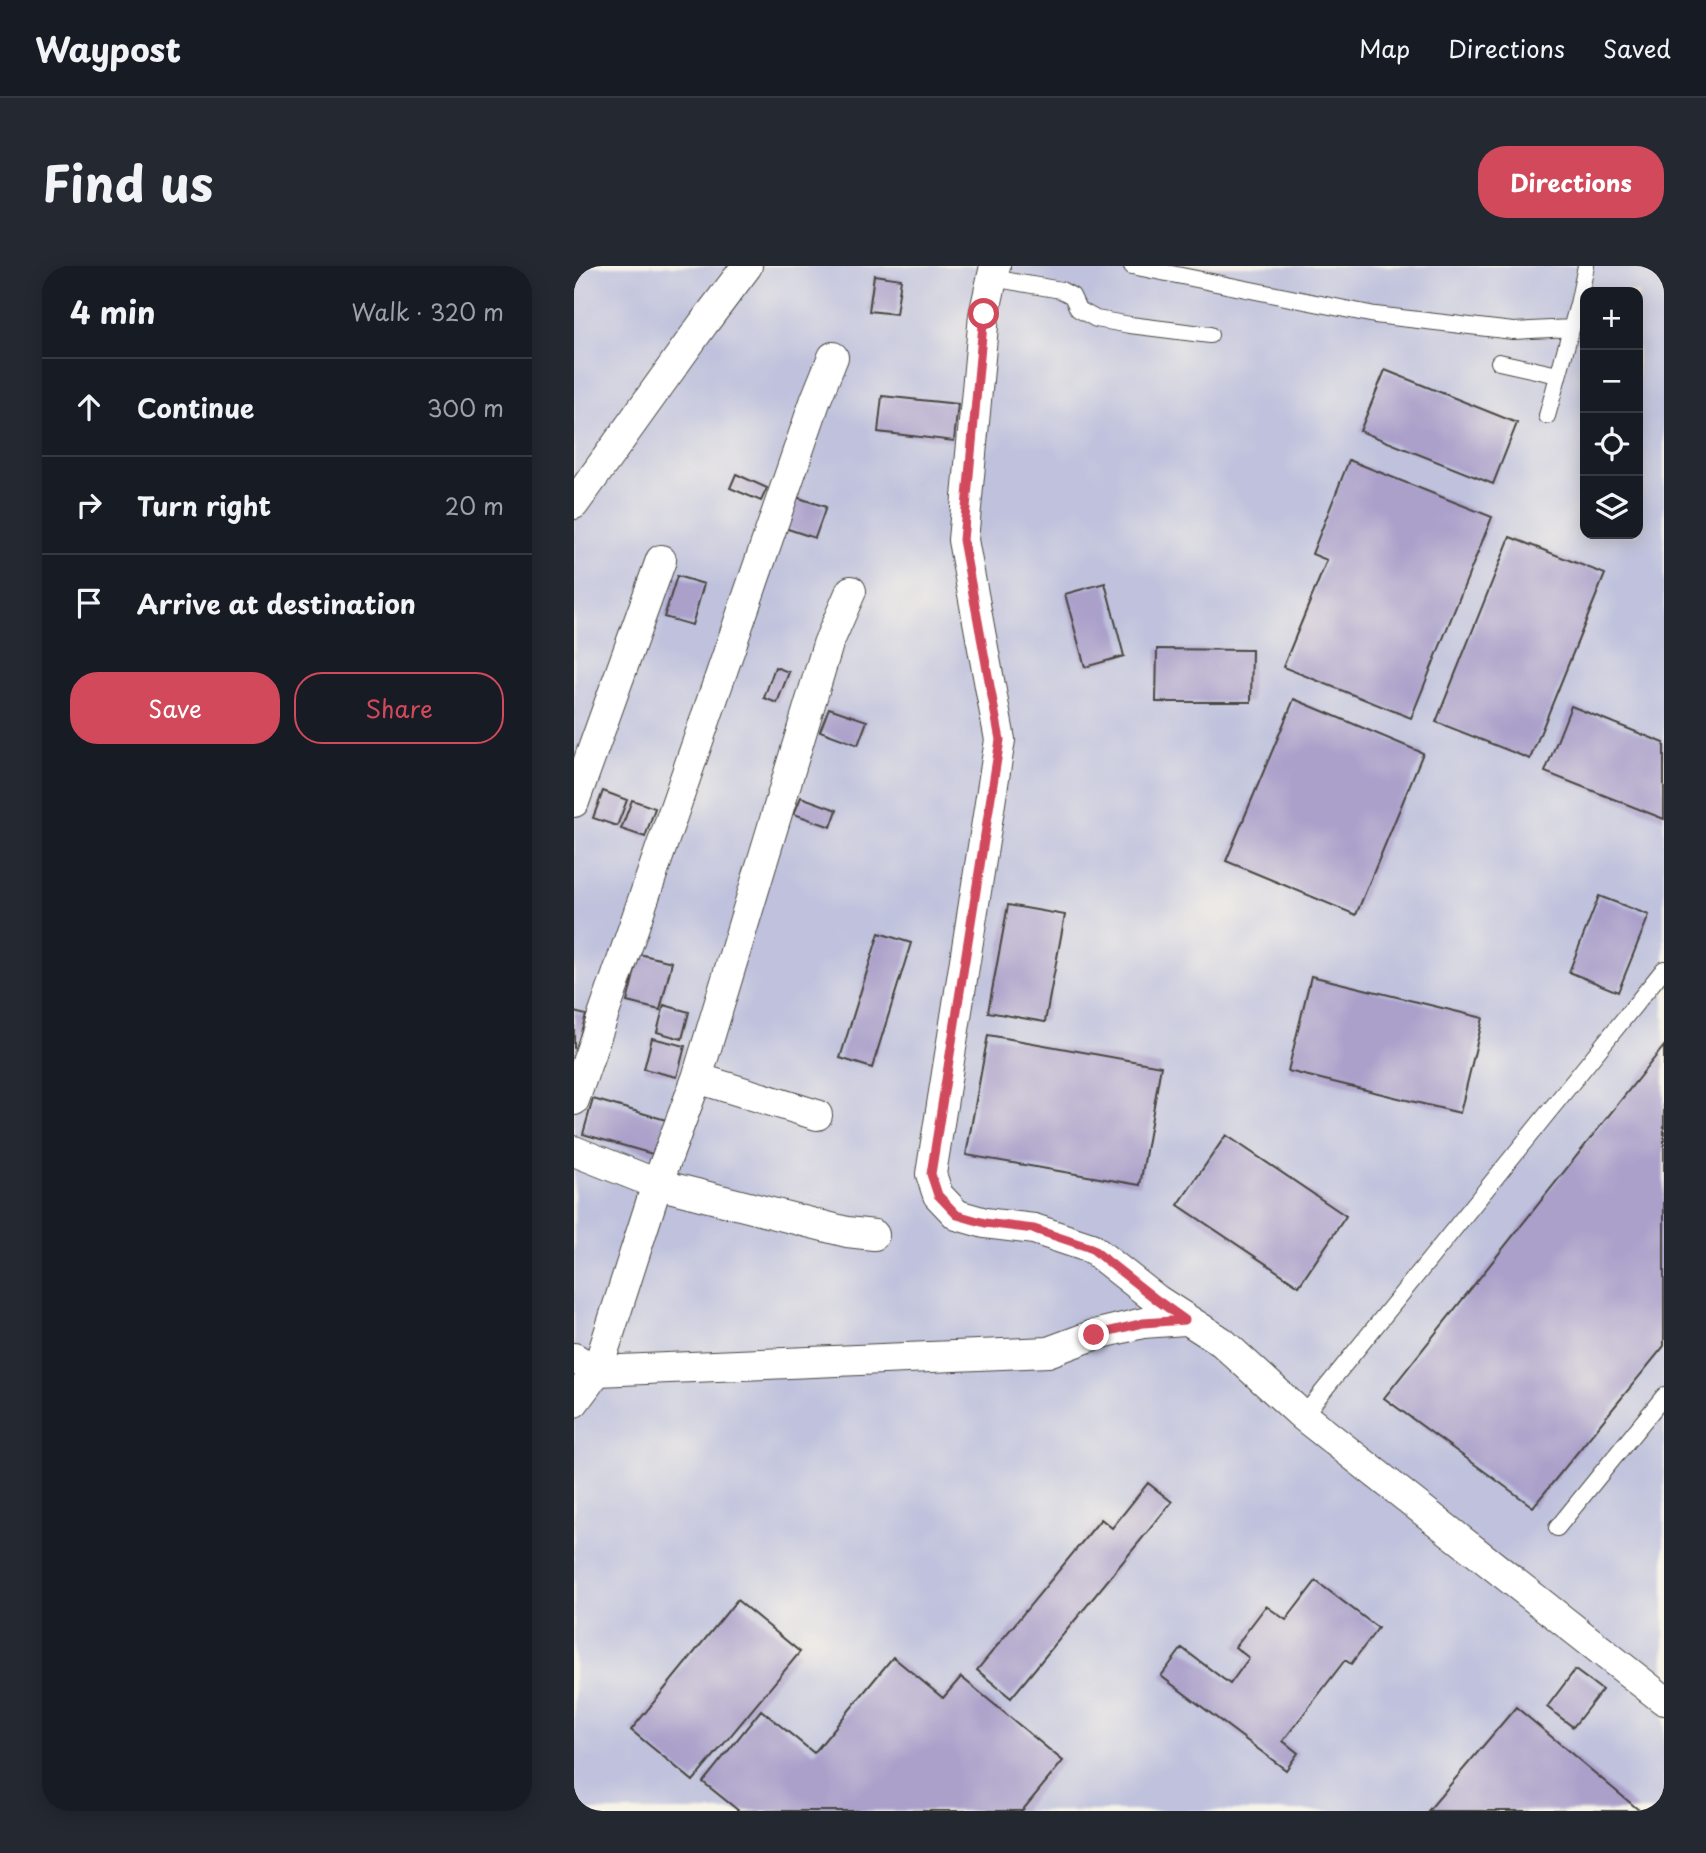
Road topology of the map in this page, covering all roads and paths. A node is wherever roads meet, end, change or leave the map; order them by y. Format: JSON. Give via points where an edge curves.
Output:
{"nodes":[{"id":1,"x":747,"y":266,"type":"edge"},
{"id":2,"x":1132,"y":266,"type":"edge"},
{"id":3,"x":1586,"y":266,"type":"edge"},
{"id":4,"x":993,"y":272,"type":"edge"},
{"id":5,"x":1571,"y":328,"type":"junction"},
{"id":6,"x":1210,"y":335,"type":"dead end"},
{"id":7,"x":833,"y":357,"type":"dead end"},
{"id":8,"x":1499,"y":362,"type":"dead end"},
{"id":9,"x":1558,"y":375,"type":"junction"},
{"id":10,"x":1547,"y":416,"type":"dead end"},
{"id":11,"x":574,"y":505,"type":"edge"},
{"id":12,"x":661,"y":560,"type":"dead end"},
{"id":13,"x":851,"y":590,"type":"dead end"},
{"id":14,"x":574,"y":802,"type":"edge"},
{"id":15,"x":1664,"y":970,"type":"edge"},
{"id":16,"x":697,"y":1078,"type":"junction"},
{"id":17,"x":574,"y":1100,"type":"edge"},
{"id":18,"x":817,"y":1115,"type":"dead end"},
{"id":19,"x":574,"y":1151,"type":"edge"},
{"id":20,"x":657,"y":1184,"type":"junction"},
{"id":21,"x":874,"y":1236,"type":"dead end"},
{"id":22,"x":1185,"y":1320,"type":"junction"},
{"id":23,"x":586,"y":1365,"type":"edge"},
{"id":24,"x":1664,"y":1396,"type":"edge"},
{"id":25,"x":574,"y":1402,"type":"edge"},
{"id":26,"x":1303,"y":1416,"type":"junction"},
{"id":27,"x":1557,"y":1528,"type":"dead end"},
{"id":28,"x":1664,"y":1700,"type":"edge"}],
"edges":[{"from":1,"to":11,"type":"street"},
{"from":2,"to":5,"type":"lane","via":[[1375,314],[1513,331]]},
{"from":3,"to":5,"type":"lane"},
{"from":4,"to":6,"type":"lane","via":[[1061,290],[1072,296],[1078,309],[1096,319]]},
{"from":4,"to":22,"type":"street","via":[[984,314],[963,540],[1000,740],[931,1174],[938,1195],[957,1215],[1034,1229],[1091,1248]]},
{"from":5,"to":9,"type":"lane"},
{"from":7,"to":17,"type":"street"},
{"from":8,"to":9,"type":"lane"},
{"from":9,"to":10,"type":"lane"},
{"from":12,"to":14,"type":"street"},
{"from":13,"to":16,"type":"street","via":[[828,644]]},
{"from":15,"to":26,"type":"lane"},
{"from":16,"to":18,"type":"street"},
{"from":16,"to":20,"type":"street"},
{"from":19,"to":20,"type":"street"},
{"from":20,"to":21,"type":"street"},
{"from":20,"to":23,"type":"street"},
{"from":22,"to":23,"type":"street","via":[[1143,1323],[1048,1352]]},
{"from":22,"to":26,"type":"street","via":[[1222,1342]]},
{"from":23,"to":25,"type":"street"},
{"from":24,"to":27,"type":"lane"},
{"from":26,"to":28,"type":"street"}]}
